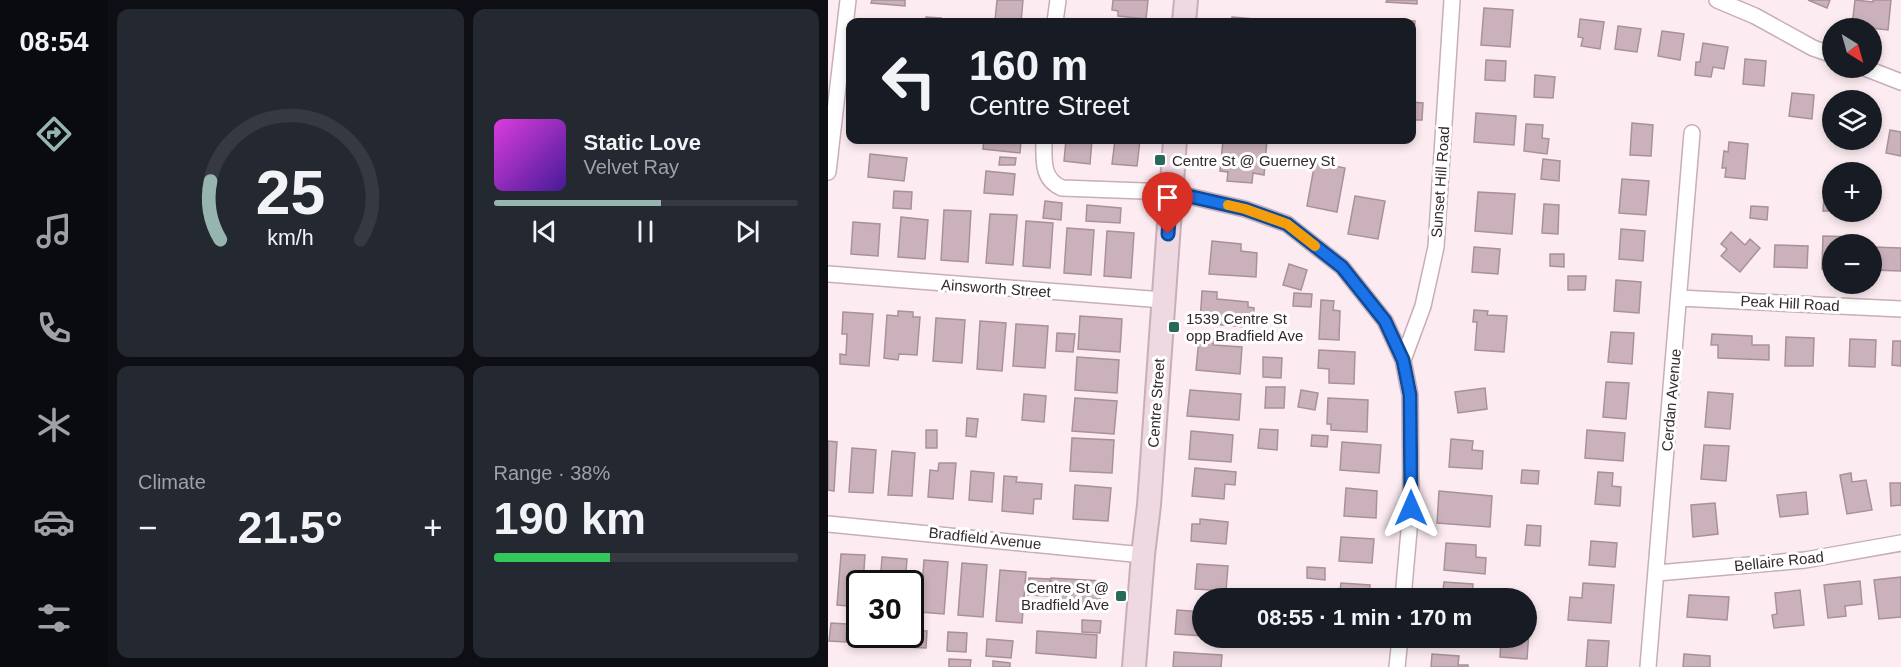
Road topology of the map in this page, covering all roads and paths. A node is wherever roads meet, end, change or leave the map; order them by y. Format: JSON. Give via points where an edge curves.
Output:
{"nodes":[{"id":1,"x":848,"y":0,"type":"edge"},
{"id":2,"x":1058,"y":0,"type":"edge"},
{"id":3,"x":1186,"y":0,"type":"edge"},
{"id":4,"x":1452,"y":0,"type":"edge"},
{"id":5,"x":1717,"y":0,"type":"edge"},
{"id":6,"x":1056,"y":18,"type":"edge"},
{"id":7,"x":1184,"y":18,"type":"edge"},
{"id":8,"x":1822,"y":51,"type":"edge"},
{"id":9,"x":1882,"y":75,"type":"edge"},
{"id":10,"x":1901,"y":82,"type":"edge"},
{"id":11,"x":1692,"y":133,"type":"dead end"},
{"id":12,"x":1044,"y":144,"type":"edge"},
{"id":13,"x":1175,"y":144,"type":"edge"},
{"id":14,"x":828,"y":172,"type":"edge"},
{"id":15,"x":1171,"y":192,"type":"junction"},
{"id":16,"x":828,"y":274,"type":"edge"},
{"id":17,"x":1679,"y":298,"type":"junction"},
{"id":18,"x":1163,"y":300,"type":"junction"},
{"id":19,"x":1901,"y":309,"type":"edge"},
{"id":20,"x":1403,"y":360,"type":"junction"},
{"id":21,"x":828,"y":524,"type":"edge"},
{"id":22,"x":1901,"y":543,"type":"edge"},
{"id":23,"x":1143,"y":555,"type":"junction"},
{"id":24,"x":1657,"y":573,"type":"junction"},
{"id":25,"x":1404,"y":588,"type":"edge"},
{"id":26,"x":1399,"y":648,"type":"edge"},
{"id":27,"x":1134,"y":667,"type":"edge"},
{"id":28,"x":1397,"y":667,"type":"edge"},
{"id":29,"x":1648,"y":667,"type":"edge"}],
"edges":[{"from":1,"to":14,"type":"street"},
{"from":2,"to":6,"type":"street"},
{"from":3,"to":7,"type":"main road"},
{"from":4,"to":20,"type":"street","name":"Sunset Hill Road","via":[[1436,247],[1423,306]]},
{"from":5,"to":8,"type":"street"},
{"from":9,"to":10,"type":"street"},
{"from":11,"to":17,"type":"street","name":"Cerdan Avenue"},
{"from":12,"to":15,"type":"street","via":[[1044,167],[1053,184],[1062,188]]},
{"from":13,"to":15,"type":"main road","name":"Centre Street"},
{"from":15,"to":18,"type":"main road","name":"Centre Street"},
{"from":15,"to":20,"type":"street","via":[[1245,209],[1287,224],[1342,267],[1385,321]]},
{"from":16,"to":18,"type":"street","name":"Ainsworth Street"},
{"from":17,"to":19,"type":"street","name":"Peak Hill Road"},
{"from":17,"to":24,"type":"street","name":"Cerdan Avenue"},
{"from":18,"to":23,"type":"main road","name":"Centre Street"},
{"from":20,"to":25,"type":"street","via":[[1410,395],[1411,508]]},
{"from":21,"to":23,"type":"street","name":"Bradfield Avenue"},
{"from":22,"to":24,"type":"street","name":"Bellaire Road","via":[[1805,560]]},
{"from":23,"to":27,"type":"main road","name":"Centre Street"},
{"from":24,"to":29,"type":"street","name":"Cerdan Avenue"},
{"from":26,"to":28,"type":"street"}]}
